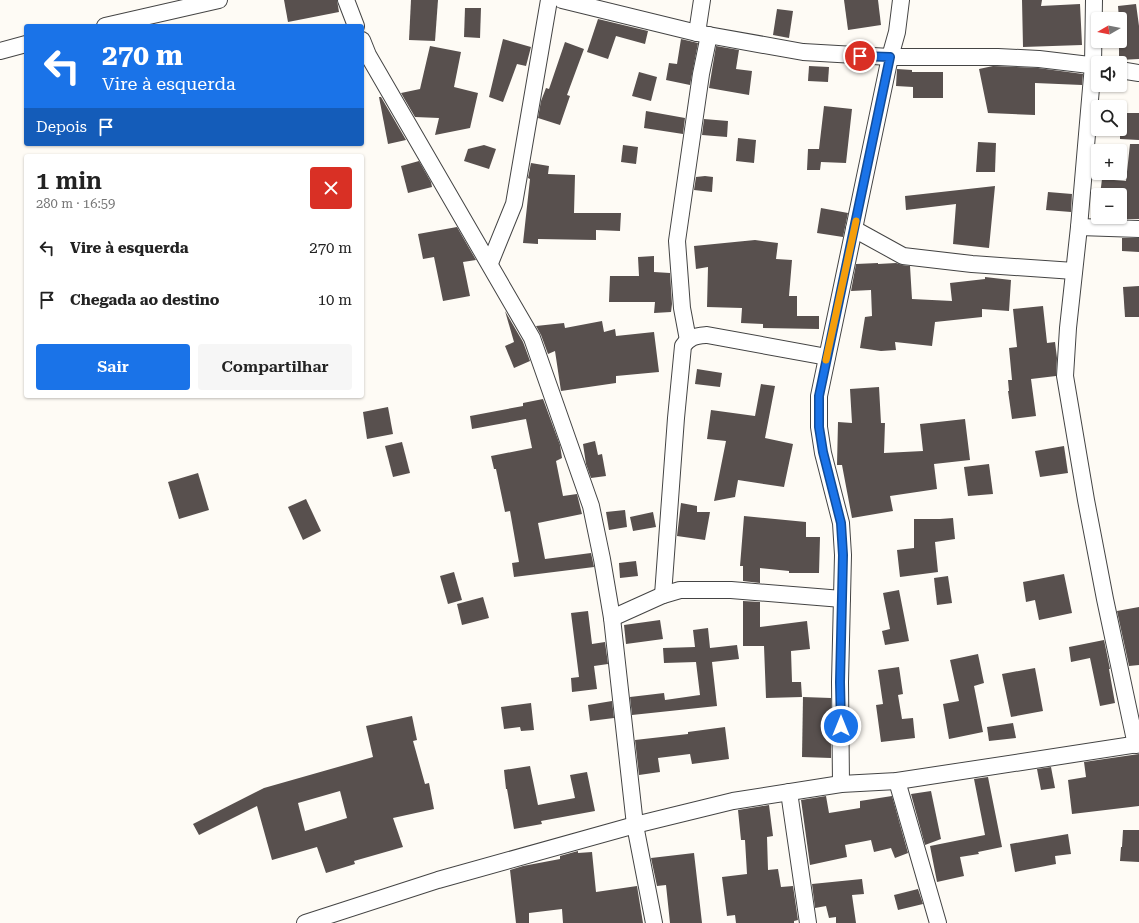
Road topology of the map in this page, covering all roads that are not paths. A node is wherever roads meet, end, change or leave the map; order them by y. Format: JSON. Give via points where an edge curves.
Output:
{"nodes":[{"id":1,"x":219,"y":0,"type":"edge"},
{"id":2,"x":346,"y":0,"type":"edge"},
{"id":3,"x":549,"y":0,"type":"edge"},
{"id":4,"x":562,"y":0,"type":"edge"},
{"id":5,"x":702,"y":0,"type":"edge"},
{"id":6,"x":901,"y":0,"type":"edge"},
{"id":7,"x":1094,"y":0,"type":"edge"},
{"id":8,"x":114,"y":24,"type":"edge"},
{"id":9,"x":355,"y":24,"type":"edge"},
{"id":10,"x":703,"y":34,"type":"junction"},
{"id":11,"x":364,"y":44,"type":"edge"},
{"id":12,"x":24,"y":45,"type":"edge"},
{"id":13,"x":0,"y":51,"type":"edge"},
{"id":14,"x":1096,"y":56,"type":"edge"},
{"id":15,"x":890,"y":57,"type":"junction"},
{"id":16,"x":1091,"y":65,"type":"edge"},
{"id":17,"x":1127,"y":71,"type":"edge"},
{"id":18,"x":1139,"y":73,"type":"edge"},
{"id":19,"x":1093,"y":92,"type":"edge"},
{"id":20,"x":1079,"y":227,"type":"junction"},
{"id":21,"x":854,"y":229,"type":"junction"},
{"id":22,"x":1139,"y":229,"type":"edge"},
{"id":23,"x":490,"y":263,"type":"junction"},
{"id":24,"x":1074,"y":270,"type":"junction"},
{"id":25,"x":688,"y":340,"type":"junction"},
{"id":26,"x":827,"y":357,"type":"junction"},
{"id":27,"x":663,"y":595,"type":"junction"},
{"id":28,"x":842,"y":600,"type":"junction"},
{"id":29,"x":612,"y":618,"type":"junction"},
{"id":30,"x":1138,"y":744,"type":"edge"},
{"id":31,"x":897,"y":780,"type":"junction"},
{"id":32,"x":841,"y":784,"type":"junction"},
{"id":33,"x":789,"y":792,"type":"junction"},
{"id":34,"x":635,"y":825,"type":"junction"},
{"id":35,"x":304,"y":923,"type":"edge"},
{"id":36,"x":654,"y":923,"type":"edge"},
{"id":37,"x":808,"y":923,"type":"edge"},
{"id":38,"x":938,"y":923,"type":"edge"}],
"edges":[{"from":1,"to":8,"type":"street"},
{"from":2,"to":9,"type":"street"},
{"from":3,"to":23,"type":"street","via":[[514,204]]},
{"from":4,"to":10,"type":"street"},
{"from":5,"to":10,"type":"street"},
{"from":6,"to":15,"type":"street","via":[[897,32]]},
{"from":7,"to":14,"type":"street"},
{"from":10,"to":15,"type":"street","via":[[803,52]]},
{"from":10,"to":25,"type":"street","via":[[701,74],[677,242],[682,308]]},
{"from":11,"to":23,"type":"street"},
{"from":12,"to":13,"type":"street"},
{"from":15,"to":16,"type":"street","via":[[998,57]]},
{"from":15,"to":21,"type":"street"},
{"from":17,"to":18,"type":"street"},
{"from":19,"to":20,"type":"street"},
{"from":20,"to":22,"type":"street"},
{"from":20,"to":24,"type":"street"},
{"from":21,"to":24,"type":"street","via":[[903,256],[972,264]]},
{"from":21,"to":26,"type":"street"},
{"from":23,"to":29,"type":"street","via":[[532,338],[591,506]]},
{"from":24,"to":30,"type":"street","via":[[1065,376],[1105,599]]},
{"from":25,"to":26,"type":"street","via":[[707,335]]},
{"from":25,"to":27,"type":"street","via":[[684,346],[681,368]]},
{"from":26,"to":28,"type":"street","via":[[819,396],[819,427],[841,523]]},
{"from":27,"to":28,"type":"street","via":[[680,590],[731,590]]},
{"from":27,"to":29,"type":"street"},
{"from":28,"to":32,"type":"street"},
{"from":29,"to":34,"type":"street"},
{"from":30,"to":31,"type":"street"},
{"from":31,"to":32,"type":"street"},
{"from":31,"to":38,"type":"street"},
{"from":32,"to":33,"type":"street"},
{"from":33,"to":34,"type":"street","via":[[733,801]]},
{"from":33,"to":37,"type":"street"},
{"from":34,"to":35,"type":"street","via":[[438,880]]},
{"from":34,"to":36,"type":"street"}]}
